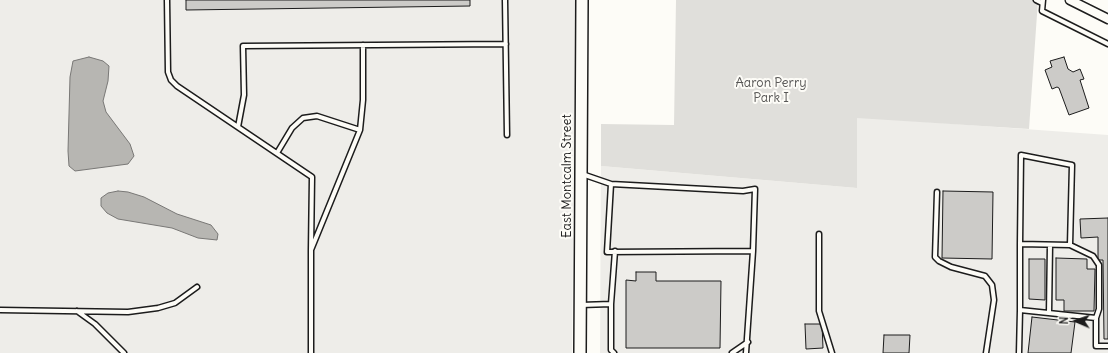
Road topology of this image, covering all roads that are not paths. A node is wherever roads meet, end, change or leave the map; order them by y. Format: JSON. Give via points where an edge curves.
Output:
{"nodes":[{"id":1,"x":167,"y":0,"type":"edge"},
{"id":2,"x":505,"y":0,"type":"edge"},
{"id":3,"x":582,"y":0,"type":"edge"},
{"id":4,"x":1036,"y":0,"type":"edge"},
{"id":5,"x":1070,"y":0,"type":"edge"},
{"id":6,"x":1043,"y":2,"type":"edge"},
{"id":7,"x":1108,"y":19,"type":"edge"},
{"id":8,"x":506,"y":44,"type":"junction"},
{"id":9,"x":1108,"y":44,"type":"edge"},
{"id":10,"x":363,"y":45,"type":"junction"},
{"id":11,"x":238,"y":127,"type":"junction"},
{"id":12,"x":360,"y":130,"type":"junction"},
{"id":13,"x":507,"y":135,"type":"dead end"},
{"id":14,"x":277,"y":153,"type":"junction"},
{"id":15,"x":581,"y":174,"type":"junction"},
{"id":16,"x":611,"y":184,"type":"junction"},
{"id":17,"x":936,"y":192,"type":"dead end"},
{"id":18,"x":819,"y":234,"type":"dead end"},
{"id":19,"x":1020,"y":244,"type":"junction"},
{"id":20,"x":1050,"y":245,"type":"junction"},
{"id":21,"x":1070,"y":245,"type":"junction"},
{"id":22,"x":311,"y":250,"type":"junction"},
{"id":23,"x":615,"y":251,"type":"junction"},
{"id":24,"x":753,"y":251,"type":"junction"},
{"id":25,"x":198,"y":286,"type":"dead end"},
{"id":26,"x":611,"y":304,"type":"junction"},
{"id":27,"x":580,"y":305,"type":"junction"},
{"id":28,"x":0,"y":310,"type":"edge"},
{"id":29,"x":1020,"y":310,"type":"junction"},
{"id":30,"x":77,"y":311,"type":"junction"},
{"id":31,"x":1049,"y":313,"type":"junction"},
{"id":32,"x":1096,"y":318,"type":"junction"},
{"id":33,"x":748,"y":342,"type":"junction"},
{"id":34,"x":1108,"y":346,"type":"edge"},
{"id":35,"x":124,"y":353,"type":"edge"},
{"id":36,"x":311,"y":353,"type":"edge"},
{"id":37,"x":580,"y":353,"type":"edge"},
{"id":38,"x":614,"y":353,"type":"edge"},
{"id":39,"x":732,"y":353,"type":"edge"},
{"id":40,"x":746,"y":353,"type":"edge"},
{"id":41,"x":832,"y":353,"type":"edge"},
{"id":42,"x":986,"y":353,"type":"edge"},
{"id":43,"x":1020,"y":353,"type":"edge"}],
"edges":[{"from":1,"to":11,"type":"lane","via":[[167,66],[171,80],[176,86]]},
{"from":2,"to":8,"type":"lane"},
{"from":3,"to":15,"type":"main road","name":"East Montcalm Street"},
{"from":4,"to":6,"type":"lane"},
{"from":5,"to":7,"type":"street"},
{"from":6,"to":9,"type":"lane","via":[[1042,11]]},
{"from":8,"to":10,"type":"lane"},
{"from":8,"to":13,"type":"lane"},
{"from":10,"to":11,"type":"lane","via":[[244,46],[244,95]]},
{"from":10,"to":12,"type":"lane","via":[[364,100]]},
{"from":11,"to":14,"type":"lane"},
{"from":12,"to":14,"type":"lane","via":[[317,116],[303,118],[292,128]]},
{"from":12,"to":22,"type":"lane"},
{"from":14,"to":22,"type":"lane","via":[[312,177]]},
{"from":15,"to":16,"type":"lane"},
{"from":15,"to":27,"type":"main road","name":"East Montcalm Street"},
{"from":16,"to":23,"type":"lane","via":[[607,252]]},
{"from":16,"to":24,"type":"lane","via":[[755,190]]},
{"from":17,"to":42,"type":"lane","via":[[935,257],[939,262],[985,276],[992,285],[994,300]]},
{"from":18,"to":41,"type":"lane","via":[[819,311]]},
{"from":19,"to":20,"type":"lane"},
{"from":19,"to":21,"type":"lane","via":[[1020,154],[1072,165]]},
{"from":19,"to":29,"type":"lane"},
{"from":20,"to":21,"type":"lane"},
{"from":20,"to":31,"type":"lane"},
{"from":21,"to":32,"type":"lane","via":[[1093,256],[1099,265],[1099,309]]},
{"from":22,"to":36,"type":"lane"},
{"from":23,"to":24,"type":"lane"},
{"from":23,"to":26,"type":"lane"},
{"from":24,"to":33,"type":"lane"},
{"from":25,"to":30,"type":"lane","via":[[175,303],[158,308],[128,312]]},
{"from":26,"to":27,"type":"lane"},
{"from":26,"to":38,"type":"lane","via":[[611,350]]},
{"from":27,"to":37,"type":"main road","name":"East Montcalm Street"},
{"from":28,"to":30,"type":"lane"},
{"from":29,"to":31,"type":"lane"},
{"from":29,"to":43,"type":"lane"},
{"from":30,"to":35,"type":"lane","via":[[95,324]]},
{"from":31,"to":32,"type":"lane"},
{"from":32,"to":34,"type":"lane","via":[[1096,346]]},
{"from":33,"to":39,"type":"lane"},
{"from":33,"to":40,"type":"lane"}]}
